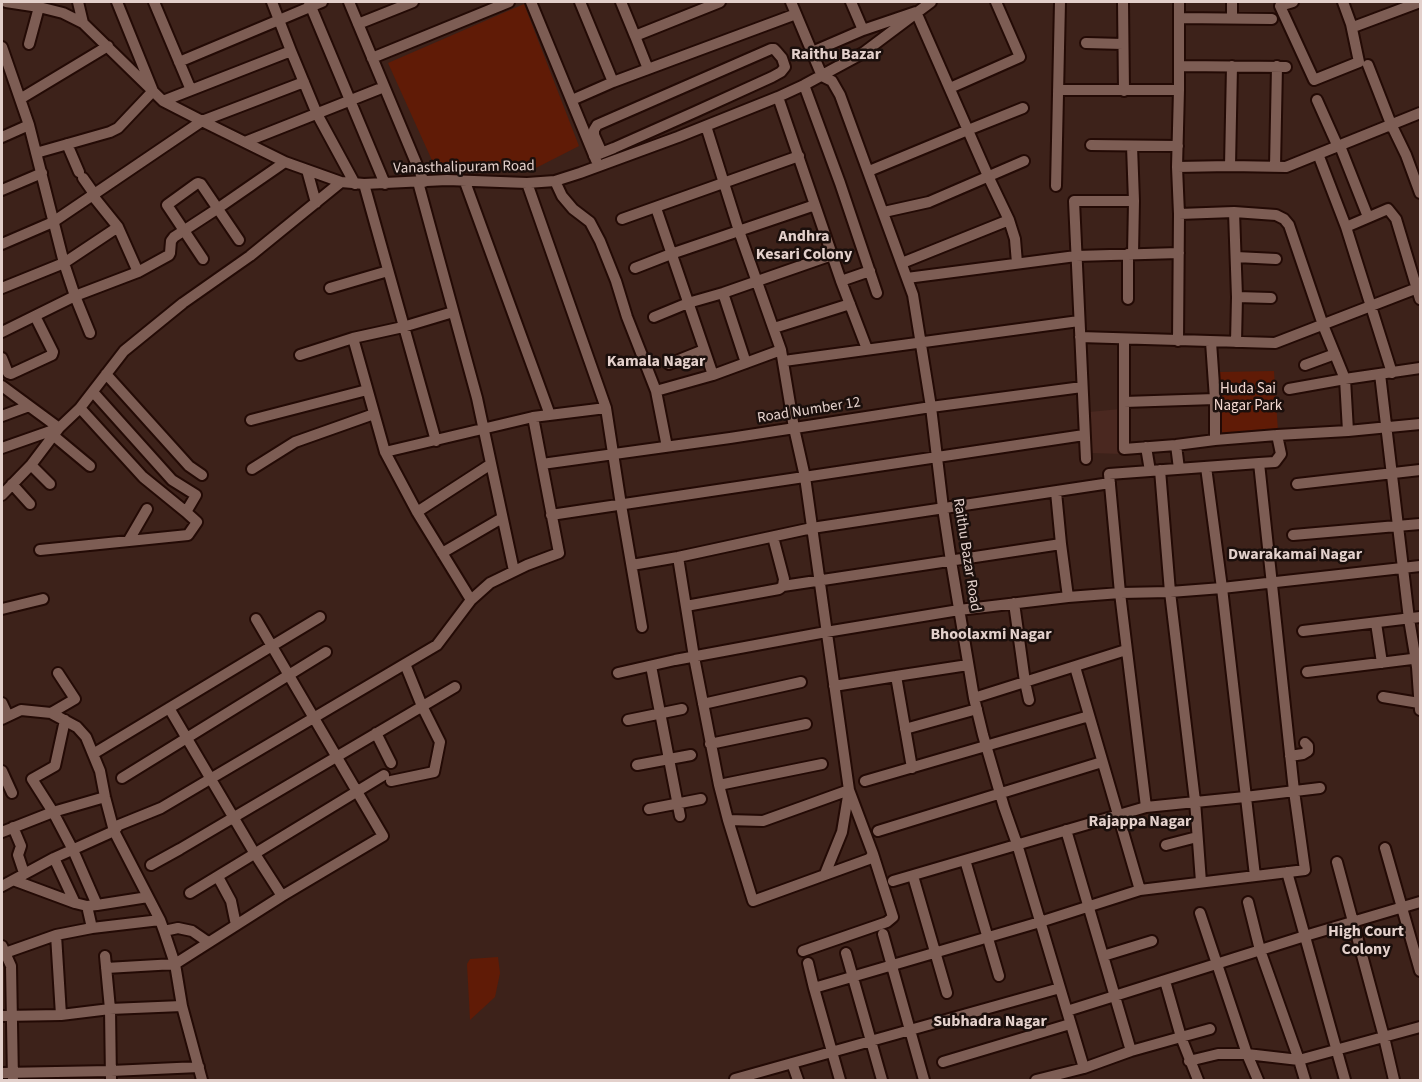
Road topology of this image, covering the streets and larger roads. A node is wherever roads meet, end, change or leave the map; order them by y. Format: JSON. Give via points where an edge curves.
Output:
{"nodes":[{"id":1,"x":6,"y":2,"type":"edge"},
{"id":2,"x":78,"y":2,"type":"edge"},
{"id":3,"x":117,"y":2,"type":"edge"},
{"id":4,"x":154,"y":2,"type":"edge"},
{"id":5,"x":272,"y":2,"type":"edge"},
{"id":6,"x":322,"y":2,"type":"edge"},
{"id":7,"x":349,"y":2,"type":"edge"},
{"id":8,"x":413,"y":2,"type":"edge"},
{"id":9,"x":509,"y":2,"type":"edge"},
{"id":10,"x":531,"y":2,"type":"edge"},
{"id":11,"x":580,"y":2,"type":"edge"},
{"id":12,"x":622,"y":2,"type":"edge"},
{"id":13,"x":720,"y":2,"type":"edge"},
{"id":14,"x":791,"y":2,"type":"edge"},
{"id":15,"x":851,"y":2,"type":"edge"},
{"id":16,"x":931,"y":2,"type":"edge"},
{"id":17,"x":996,"y":2,"type":"edge"},
{"id":18,"x":1060,"y":2,"type":"edge"},
{"id":19,"x":1124,"y":2,"type":"edge"},
{"id":20,"x":1179,"y":2,"type":"edge"},
{"id":21,"x":1232,"y":2,"type":"edge"},
{"id":22,"x":1293,"y":2,"type":"edge"},
{"id":23,"x":1343,"y":2,"type":"edge"},
{"id":24,"x":1420,"y":2,"type":"edge"},
{"id":25,"x":310,"y":4,"type":"edge"},
{"id":26,"x":39,"y":7,"type":"junction"},
{"id":27,"x":916,"y":12,"type":"junction"},
{"id":28,"x":796,"y":14,"type":"junction"},
{"id":29,"x":1179,"y":18,"type":"junction"},
{"id":30,"x":1233,"y":18,"type":"junction"},
{"id":31,"x":1272,"y":19,"type":"dead end"},
{"id":32,"x":279,"y":20,"type":"junction"},
{"id":33,"x":83,"y":22,"type":"junction"},
{"id":34,"x":358,"y":24,"type":"junction"},
{"id":35,"x":1351,"y":24,"type":"junction"},
{"id":36,"x":863,"y":30,"type":"junction"},
{"id":37,"x":635,"y":36,"type":"junction"},
{"id":38,"x":1086,"y":43,"type":"dead end"},
{"id":39,"x":29,"y":44,"type":"dead end"},
{"id":40,"x":1124,"y":44,"type":"junction"},
{"id":41,"x":108,"y":46,"type":"junction"},
{"id":42,"x":2,"y":47,"type":"edge"},
{"id":43,"x":291,"y":51,"type":"junction"},
{"id":44,"x":812,"y":52,"type":"junction"},
{"id":45,"x":372,"y":58,"type":"junction"},
{"id":46,"x":179,"y":62,"type":"junction"},
{"id":47,"x":1368,"y":65,"type":"dead end"},
{"id":48,"x":1179,"y":66,"type":"junction"},
{"id":49,"x":1232,"y":66,"type":"junction"},
{"id":50,"x":648,"y":69,"type":"junction"},
{"id":51,"x":822,"y":76,"type":"junction"},
{"id":52,"x":7,"y":79,"type":"edge"},
{"id":53,"x":304,"y":82,"type":"junction"},
{"id":54,"x":613,"y":82,"type":"junction"},
{"id":55,"x":804,"y":85,"type":"junction"},
{"id":56,"x":384,"y":87,"type":"junction"},
{"id":57,"x":950,"y":88,"type":"junction"},
{"id":58,"x":192,"y":90,"type":"junction"},
{"id":59,"x":1058,"y":90,"type":"junction"},
{"id":60,"x":1179,"y":90,"type":"junction"},
{"id":61,"x":153,"y":91,"type":"junction"},
{"id":62,"x":1124,"y":91,"type":"junction"},
{"id":63,"x":778,"y":97,"type":"junction"},
{"id":64,"x":20,"y":99,"type":"junction"},
{"id":65,"x":351,"y":100,"type":"junction"},
{"id":66,"x":572,"y":100,"type":"junction"},
{"id":67,"x":1317,"y":100,"type":"dead end"},
{"id":68,"x":163,"y":102,"type":"junction"},
{"id":69,"x":1023,"y":108,"type":"dead end"},
{"id":70,"x":1420,"y":113,"type":"edge"},
{"id":71,"x":317,"y":114,"type":"junction"},
{"id":72,"x":202,"y":122,"type":"junction"},
{"id":73,"x":1391,"y":124,"type":"junction"},
{"id":74,"x":29,"y":125,"type":"junction"},
{"id":75,"x":706,"y":126,"type":"junction"},
{"id":76,"x":968,"y":130,"type":"junction"},
{"id":77,"x":2,"y":136,"type":"edge"},
{"id":78,"x":245,"y":142,"type":"junction"},
{"id":79,"x":67,"y":144,"type":"junction"},
{"id":80,"x":1091,"y":146,"type":"dead end"},
{"id":81,"x":1132,"y":146,"type":"junction"},
{"id":82,"x":1178,"y":146,"type":"junction"},
{"id":83,"x":1339,"y":146,"type":"junction"},
{"id":84,"x":36,"y":153,"type":"junction"},
{"id":85,"x":1317,"y":154,"type":"junction"},
{"id":86,"x":799,"y":156,"type":"junction"},
{"id":87,"x":598,"y":158,"type":"junction"},
{"id":88,"x":1024,"y":161,"type":"dead end"},
{"id":89,"x":285,"y":162,"type":"junction"},
{"id":90,"x":1230,"y":166,"type":"junction"},
{"id":91,"x":1177,"y":167,"type":"junction"},
{"id":92,"x":1275,"y":167,"type":"junction"},
{"id":93,"x":307,"y":170,"type":"junction"},
{"id":94,"x":869,"y":171,"type":"junction"},
{"id":95,"x":42,"y":173,"type":"junction"},
{"id":96,"x":988,"y":176,"type":"junction"},
{"id":97,"x":555,"y":181,"type":"junction"},
{"id":98,"x":341,"y":182,"type":"junction"},
{"id":99,"x":421,"y":182,"type":"junction"},
{"id":100,"x":465,"y":182,"type":"junction"},
{"id":101,"x":527,"y":183,"type":"junction"},
{"id":102,"x":360,"y":184,"type":"junction"},
{"id":103,"x":385,"y":184,"type":"junction"},
{"id":104,"x":724,"y":184,"type":"junction"},
{"id":105,"x":1056,"y":186,"type":"dead end"},
{"id":106,"x":2,"y":190,"type":"edge"},
{"id":107,"x":1420,"y":193,"type":"edge"},
{"id":108,"x":94,"y":196,"type":"junction"},
{"id":109,"x":1134,"y":201,"type":"junction"},
{"id":110,"x":316,"y":203,"type":"junction"},
{"id":111,"x":815,"y":205,"type":"junction"},
{"id":112,"x":656,"y":208,"type":"junction"},
{"id":113,"x":217,"y":209,"type":"junction"},
{"id":114,"x":884,"y":212,"type":"junction"},
{"id":115,"x":1234,"y":212,"type":"junction"},
{"id":116,"x":1179,"y":214,"type":"junction"},
{"id":117,"x":1368,"y":218,"type":"junction"},
{"id":118,"x":622,"y":219,"type":"dead end"},
{"id":119,"x":1009,"y":220,"type":"junction"},
{"id":120,"x":53,"y":222,"type":"junction"},
{"id":121,"x":118,"y":226,"type":"junction"},
{"id":122,"x":1346,"y":227,"type":"junction"},
{"id":123,"x":184,"y":231,"type":"junction"},
{"id":124,"x":739,"y":231,"type":"junction"},
{"id":125,"x":239,"y":240,"type":"dead end"},
{"id":126,"x":2,"y":244,"type":"edge"},
{"id":127,"x":1179,"y":253,"type":"junction"},
{"id":128,"x":671,"y":254,"type":"junction"},
{"id":129,"x":1130,"y":254,"type":"junction"},
{"id":130,"x":832,"y":255,"type":"junction"},
{"id":131,"x":1076,"y":256,"type":"junction"},
{"id":132,"x":1236,"y":257,"type":"junction"},
{"id":133,"x":1276,"y":259,"type":"dead end"},
{"id":134,"x":203,"y":260,"type":"dead end"},
{"id":135,"x":64,"y":263,"type":"junction"},
{"id":136,"x":902,"y":263,"type":"junction"},
{"id":137,"x":1017,"y":263,"type":"junction"},
{"id":138,"x":635,"y":268,"type":"dead end"},
{"id":139,"x":388,"y":271,"type":"junction"},
{"id":140,"x":870,"y":271,"type":"junction"},
{"id":141,"x":138,"y":272,"type":"junction"},
{"id":142,"x":907,"y":278,"type":"junction"},
{"id":143,"x":758,"y":281,"type":"junction"},
{"id":144,"x":842,"y":281,"type":"junction"},
{"id":145,"x":2,"y":288,"type":"edge"},
{"id":146,"x":330,"y":288,"type":"dead end"},
{"id":147,"x":1419,"y":291,"type":"edge"},
{"id":148,"x":723,"y":293,"type":"junction"},
{"id":149,"x":877,"y":293,"type":"dead end"},
{"id":150,"x":75,"y":296,"type":"junction"},
{"id":151,"x":1237,"y":297,"type":"junction"},
{"id":152,"x":1271,"y":298,"type":"dead end"},
{"id":153,"x":1128,"y":299,"type":"dead end"},
{"id":154,"x":688,"y":303,"type":"junction"},
{"id":155,"x":850,"y":304,"type":"junction"},
{"id":156,"x":1372,"y":305,"type":"junction"},
{"id":157,"x":453,"y":312,"type":"junction"},
{"id":158,"x":35,"y":316,"type":"junction"},
{"id":159,"x":654,"y":317,"type":"dead end"},
{"id":160,"x":1079,"y":321,"type":"junction"},
{"id":161,"x":1323,"y":325,"type":"junction"},
{"id":162,"x":403,"y":327,"type":"junction"},
{"id":163,"x":774,"y":328,"type":"junction"},
{"id":164,"x":2,"y":332,"type":"edge"},
{"id":165,"x":90,"y":333,"type":"dead end"},
{"id":166,"x":353,"y":338,"type":"junction"},
{"id":167,"x":1080,"y":338,"type":"junction"},
{"id":168,"x":1124,"y":339,"type":"junction"},
{"id":169,"x":1178,"y":341,"type":"junction"},
{"id":170,"x":921,"y":342,"type":"junction"},
{"id":171,"x":1211,"y":342,"type":"junction"},
{"id":172,"x":1236,"y":342,"type":"junction"},
{"id":173,"x":867,"y":349,"type":"junction"},
{"id":174,"x":704,"y":350,"type":"junction"},
{"id":175,"x":1335,"y":354,"type":"junction"},
{"id":176,"x":300,"y":355,"type":"dead end"},
{"id":177,"x":783,"y":356,"type":"junction"},
{"id":178,"x":2,"y":358,"type":"edge"},
{"id":179,"x":746,"y":363,"type":"junction"},
{"id":180,"x":669,"y":364,"type":"dead end"},
{"id":181,"x":1305,"y":365,"type":"dead end"},
{"id":182,"x":1420,"y":368,"type":"edge"},
{"id":183,"x":1392,"y":372,"type":"junction"},
{"id":184,"x":106,"y":374,"type":"junction"},
{"id":185,"x":1380,"y":374,"type":"junction"},
{"id":186,"x":713,"y":375,"type":"junction"},
{"id":187,"x":1345,"y":379,"type":"junction"},
{"id":188,"x":2,"y":386,"type":"edge"},
{"id":189,"x":1082,"y":387,"type":"junction"},
{"id":190,"x":1289,"y":389,"type":"dead end"},
{"id":191,"x":367,"y":390,"type":"junction"},
{"id":192,"x":656,"y":391,"type":"junction"},
{"id":193,"x":93,"y":392,"type":"junction"},
{"id":194,"x":1215,"y":399,"type":"junction"},
{"id":195,"x":1124,"y":402,"type":"junction"},
{"id":196,"x":29,"y":406,"type":"junction"},
{"id":197,"x":931,"y":407,"type":"junction"},
{"id":198,"x":80,"y":408,"type":"junction"},
{"id":199,"x":606,"y":408,"type":"junction"},
{"id":200,"x":374,"y":414,"type":"junction"},
{"id":201,"x":550,"y":415,"type":"junction"},
{"id":202,"x":2,"y":416,"type":"edge"},
{"id":203,"x":533,"y":417,"type":"junction"},
{"id":204,"x":251,"y":420,"type":"dead end"},
{"id":205,"x":1420,"y":424,"type":"edge"},
{"id":206,"x":1387,"y":427,"type":"junction"},
{"id":207,"x":794,"y":428,"type":"junction"},
{"id":208,"x":483,"y":429,"type":"junction"},
{"id":209,"x":1348,"y":431,"type":"junction"},
{"id":210,"x":56,"y":432,"type":"junction"},
{"id":211,"x":1084,"y":435,"type":"junction"},
{"id":212,"x":1277,"y":435,"type":"junction"},
{"id":213,"x":1215,"y":440,"type":"junction"},
{"id":214,"x":436,"y":441,"type":"junction"},
{"id":215,"x":1176,"y":445,"type":"junction"},
{"id":216,"x":667,"y":447,"type":"junction"},
{"id":217,"x":1146,"y":447,"type":"junction"},
{"id":218,"x":2,"y":448,"type":"edge"},
{"id":219,"x":385,"y":452,"type":"junction"},
{"id":220,"x":613,"y":454,"type":"junction"},
{"id":221,"x":937,"y":456,"type":"junction"},
{"id":222,"x":1086,"y":459,"type":"dead end"},
{"id":223,"x":1259,"y":463,"type":"junction"},
{"id":224,"x":491,"y":464,"type":"junction"},
{"id":225,"x":542,"y":464,"type":"junction"},
{"id":226,"x":31,"y":465,"type":"junction"},
{"id":227,"x":90,"y":466,"type":"dead end"},
{"id":228,"x":1206,"y":467,"type":"junction"},
{"id":229,"x":252,"y":469,"type":"dead end"},
{"id":230,"x":1179,"y":469,"type":"junction"},
{"id":231,"x":1420,"y":470,"type":"edge"},
{"id":232,"x":1155,"y":471,"type":"junction"},
{"id":233,"x":1392,"y":473,"type":"junction"},
{"id":234,"x":202,"y":475,"type":"dead end"},
{"id":235,"x":804,"y":477,"type":"junction"},
{"id":236,"x":1110,"y":483,"type":"junction"},
{"id":237,"x":12,"y":484,"type":"junction"},
{"id":238,"x":50,"y":484,"type":"dead end"},
{"id":239,"x":1297,"y":484,"type":"dead end"},
{"id":240,"x":1056,"y":492,"type":"junction"},
{"id":241,"x":2,"y":495,"type":"edge"},
{"id":242,"x":30,"y":504,"type":"dead end"},
{"id":243,"x":621,"y":505,"type":"junction"},
{"id":244,"x":943,"y":508,"type":"junction"},
{"id":245,"x":147,"y":509,"type":"dead end"},
{"id":246,"x":186,"y":512,"type":"junction"},
{"id":247,"x":417,"y":512,"type":"junction"},
{"id":248,"x":551,"y":515,"type":"junction"},
{"id":249,"x":502,"y":518,"type":"junction"},
{"id":250,"x":1420,"y":524,"type":"edge"},
{"id":251,"x":1398,"y":526,"type":"junction"},
{"id":252,"x":812,"y":528,"type":"junction"},
{"id":253,"x":1293,"y":535,"type":"dead end"},
{"id":254,"x":773,"y":537,"type":"junction"},
{"id":255,"x":129,"y":540,"type":"junction"},
{"id":256,"x":1061,"y":544,"type":"junction"},
{"id":257,"x":40,"y":549,"type":"dead end"},
{"id":258,"x":442,"y":553,"type":"junction"},
{"id":259,"x":678,"y":557,"type":"junction"},
{"id":260,"x":951,"y":561,"type":"junction"},
{"id":261,"x":632,"y":565,"type":"junction"},
{"id":262,"x":1420,"y":566,"type":"edge"},
{"id":263,"x":1404,"y":568,"type":"junction"},
{"id":264,"x":514,"y":571,"type":"junction"},
{"id":265,"x":819,"y":579,"type":"junction"},
{"id":266,"x":1272,"y":583,"type":"junction"},
{"id":267,"x":783,"y":586,"type":"junction"},
{"id":268,"x":1222,"y":588,"type":"junction"},
{"id":269,"x":1170,"y":592,"type":"junction"},
{"id":270,"x":1120,"y":593,"type":"junction"},
{"id":271,"x":1068,"y":597,"type":"junction"},
{"id":272,"x":43,"y":599,"type":"dead end"},
{"id":273,"x":471,"y":600,"type":"junction"},
{"id":274,"x":1014,"y":603,"type":"junction"},
{"id":275,"x":686,"y":606,"type":"junction"},
{"id":276,"x":2,"y":609,"type":"edge"},
{"id":277,"x":959,"y":610,"type":"junction"},
{"id":278,"x":320,"y":617,"type":"dead end"},
{"id":279,"x":1415,"y":618,"type":"edge"},
{"id":280,"x":256,"y":619,"type":"dead end"},
{"id":281,"x":1376,"y":622,"type":"junction"},
{"id":282,"x":642,"y":627,"type":"dead end"},
{"id":283,"x":1303,"y":631,"type":"dead end"},
{"id":284,"x":826,"y":632,"type":"junction"},
{"id":285,"x":272,"y":646,"type":"junction"},
{"id":286,"x":1126,"y":651,"type":"junction"},
{"id":287,"x":326,"y":652,"type":"dead end"},
{"id":288,"x":694,"y":657,"type":"junction"},
{"id":289,"x":1418,"y":659,"type":"edge"},
{"id":290,"x":1382,"y":663,"type":"junction"},
{"id":291,"x":405,"y":664,"type":"junction"},
{"id":292,"x":968,"y":665,"type":"junction"},
{"id":293,"x":651,"y":666,"type":"junction"},
{"id":294,"x":1075,"y":667,"type":"junction"},
{"id":295,"x":1307,"y":672,"type":"dead end"},
{"id":296,"x":58,"y":673,"type":"dead end"},
{"id":297,"x":618,"y":673,"type":"dead end"},
{"id":298,"x":289,"y":675,"type":"junction"},
{"id":299,"x":896,"y":676,"type":"junction"},
{"id":300,"x":801,"y":682,"type":"dead end"},
{"id":301,"x":1025,"y":682,"type":"junction"},
{"id":302,"x":834,"y":686,"type":"junction"},
{"id":303,"x":455,"y":687,"type":"dead end"},
{"id":304,"x":1383,"y":697,"type":"dead end"},
{"id":305,"x":1029,"y":700,"type":"dead end"},
{"id":306,"x":1420,"y":700,"type":"edge"},
{"id":307,"x":2,"y":703,"type":"edge"},
{"id":308,"x":975,"y":703,"type":"junction"},
{"id":309,"x":703,"y":704,"type":"junction"},
{"id":310,"x":422,"y":706,"type":"junction"},
{"id":311,"x":169,"y":708,"type":"junction"},
{"id":312,"x":682,"y":709,"type":"dead end"},
{"id":313,"x":51,"y":713,"type":"junction"},
{"id":314,"x":660,"y":714,"type":"junction"},
{"id":315,"x":1089,"y":716,"type":"junction"},
{"id":316,"x":5,"y":717,"type":"edge"},
{"id":317,"x":315,"y":717,"type":"junction"},
{"id":318,"x":65,"y":720,"type":"junction"},
{"id":319,"x":628,"y":720,"type":"dead end"},
{"id":320,"x":806,"y":724,"type":"dead end"},
{"id":321,"x":905,"y":729,"type":"junction"},
{"id":322,"x":376,"y":733,"type":"junction"},
{"id":323,"x":187,"y":738,"type":"junction"},
{"id":324,"x":1305,"y":742,"type":"dead end"},
{"id":325,"x":710,"y":744,"type":"junction"},
{"id":326,"x":986,"y":746,"type":"junction"},
{"id":327,"x":93,"y":753,"type":"junction"},
{"id":328,"x":691,"y":754,"type":"dead end"},
{"id":329,"x":336,"y":756,"type":"junction"},
{"id":330,"x":1290,"y":756,"type":"junction"},
{"id":331,"x":669,"y":759,"type":"junction"},
{"id":332,"x":1102,"y":762,"type":"junction"},
{"id":333,"x":391,"y":763,"type":"dead end"},
{"id":334,"x":637,"y":765,"type":"dead end"},
{"id":335,"x":822,"y":765,"type":"dead end"},
{"id":336,"x":912,"y":768,"type":"junction"},
{"id":337,"x":2,"y":771,"type":"edge"},
{"id":338,"x":122,"y":778,"type":"dead end"},
{"id":339,"x":212,"y":779,"type":"junction"},
{"id":340,"x":865,"y":781,"type":"dead end"},
{"id":341,"x":719,"y":785,"type":"junction"},
{"id":342,"x":1320,"y":788,"type":"dead end"},
{"id":343,"x":849,"y":789,"type":"junction"},
{"id":344,"x":357,"y":792,"type":"junction"},
{"id":345,"x":1294,"y":792,"type":"junction"},
{"id":346,"x":12,"y":793,"type":"dead end"},
{"id":347,"x":1000,"y":793,"type":"junction"},
{"id":348,"x":105,"y":797,"type":"junction"},
{"id":349,"x":1245,"y":797,"type":"junction"},
{"id":350,"x":701,"y":799,"type":"dead end"},
{"id":351,"x":1195,"y":801,"type":"junction"},
{"id":352,"x":677,"y":804,"type":"junction"},
{"id":353,"x":1146,"y":807,"type":"junction"},
{"id":354,"x":649,"y":809,"type":"dead end"},
{"id":355,"x":53,"y":812,"type":"junction"},
{"id":356,"x":680,"y":816,"type":"dead end"},
{"id":357,"x":1118,"y":816,"type":"junction"},
{"id":358,"x":234,"y":817,"type":"junction"},
{"id":359,"x":728,"y":820,"type":"junction"},
{"id":360,"x":13,"y":827,"type":"junction"},
{"id":361,"x":1066,"y":830,"type":"junction"},
{"id":362,"x":114,"y":831,"type":"junction"},
{"id":363,"x":878,"y":831,"type":"dead end"},
{"id":364,"x":2,"y":832,"type":"edge"},
{"id":365,"x":1197,"y":837,"type":"junction"},
{"id":366,"x":1017,"y":844,"type":"junction"},
{"id":367,"x":1166,"y":845,"type":"dead end"},
{"id":368,"x":1385,"y":848,"type":"dead end"},
{"id":369,"x":73,"y":850,"type":"junction"},
{"id":370,"x":255,"y":854,"type":"junction"},
{"id":371,"x":873,"y":854,"type":"junction"},
{"id":372,"x":54,"y":858,"type":"junction"},
{"id":373,"x":965,"y":860,"type":"junction"},
{"id":374,"x":1337,"y":862,"type":"dead end"},
{"id":375,"x":151,"y":865,"type":"dead end"},
{"id":376,"x":1287,"y":872,"type":"junction"},
{"id":377,"x":24,"y":873,"type":"junction"},
{"id":378,"x":825,"y":874,"type":"junction"},
{"id":379,"x":913,"y":876,"type":"junction"},
{"id":380,"x":1255,"y":876,"type":"junction"},
{"id":381,"x":218,"y":877,"type":"junction"},
{"id":382,"x":13,"y":880,"type":"junction"},
{"id":383,"x":893,"y":881,"type":"dead end"},
{"id":384,"x":1201,"y":882,"type":"junction"},
{"id":385,"x":2,"y":886,"type":"edge"},
{"id":386,"x":1140,"y":890,"type":"junction"},
{"id":387,"x":190,"y":893,"type":"dead end"},
{"id":388,"x":282,"y":896,"type":"junction"},
{"id":389,"x":148,"y":897,"type":"junction"},
{"id":390,"x":1248,"y":902,"type":"dead end"},
{"id":391,"x":1420,"y":902,"type":"edge"},
{"id":392,"x":75,"y":903,"type":"junction"},
{"id":393,"x":92,"y":905,"type":"junction"},
{"id":394,"x":1088,"y":907,"type":"junction"},
{"id":395,"x":1402,"y":908,"type":"junction"},
{"id":396,"x":1200,"y":913,"type":"dead end"},
{"id":397,"x":160,"y":920,"type":"junction"},
{"id":398,"x":1040,"y":922,"type":"junction"},
{"id":399,"x":1352,"y":922,"type":"junction"},
{"id":400,"x":236,"y":925,"type":"junction"},
{"id":401,"x":92,"y":928,"type":"junction"},
{"id":402,"x":164,"y":931,"type":"junction"},
{"id":403,"x":883,"y":934,"type":"dead end"},
{"id":404,"x":56,"y":936,"type":"junction"},
{"id":405,"x":1305,"y":936,"type":"junction"},
{"id":406,"x":988,"y":938,"type":"junction"},
{"id":407,"x":1152,"y":941,"type":"dead end"},
{"id":408,"x":208,"y":942,"type":"junction"},
{"id":409,"x":3,"y":949,"type":"edge"},
{"id":410,"x":1260,"y":950,"type":"junction"},
{"id":411,"x":804,"y":951,"type":"dead end"},
{"id":412,"x":846,"y":953,"type":"dead end"},
{"id":413,"x":936,"y":953,"type":"junction"},
{"id":414,"x":105,"y":956,"type":"dead end"},
{"id":415,"x":1102,"y":956,"type":"junction"},
{"id":416,"x":808,"y":963,"type":"dead end"},
{"id":417,"x":175,"y":964,"type":"junction"},
{"id":418,"x":1217,"y":965,"type":"junction"},
{"id":419,"x":892,"y":966,"type":"junction"},
{"id":420,"x":6,"y":967,"type":"edge"},
{"id":421,"x":106,"y":968,"type":"junction"},
{"id":422,"x":1420,"y":971,"type":"edge"},
{"id":423,"x":999,"y":976,"type":"dead end"},
{"id":424,"x":852,"y":977,"type":"junction"},
{"id":425,"x":1165,"y":981,"type":"junction"},
{"id":426,"x":814,"y":988,"type":"junction"},
{"id":427,"x":1060,"y":988,"type":"junction"},
{"id":428,"x":947,"y":993,"type":"dead end"},
{"id":429,"x":1115,"y":996,"type":"junction"},
{"id":430,"x":182,"y":1006,"type":"junction"},
{"id":431,"x":110,"y":1009,"type":"junction"},
{"id":432,"x":1066,"y":1011,"type":"junction"},
{"id":433,"x":61,"y":1015,"type":"junction"},
{"id":434,"x":7,"y":1016,"type":"edge"},
{"id":435,"x":1070,"y":1024,"type":"junction"},
{"id":436,"x":1420,"y":1027,"type":"edge"},
{"id":437,"x":1210,"y":1029,"type":"dead end"},
{"id":438,"x":910,"y":1030,"type":"junction"},
{"id":439,"x":1181,"y":1037,"type":"junction"},
{"id":440,"x":1384,"y":1037,"type":"junction"},
{"id":441,"x":870,"y":1041,"type":"junction"},
{"id":442,"x":1336,"y":1050,"type":"junction"},
{"id":443,"x":1131,"y":1051,"type":"junction"},
{"id":444,"x":832,"y":1052,"type":"junction"},
{"id":445,"x":1247,"y":1054,"type":"junction"},
{"id":446,"x":1299,"y":1060,"type":"junction"},
{"id":447,"x":1190,"y":1061,"type":"junction"},
{"id":448,"x":943,"y":1062,"type":"dead end"},
{"id":449,"x":792,"y":1063,"type":"junction"},
{"id":450,"x":199,"y":1066,"type":"junction"},
{"id":451,"x":1084,"y":1068,"type":"junction"},
{"id":452,"x":9,"y":1075,"type":"edge"},
{"id":453,"x":64,"y":1076,"type":"edge"},
{"id":454,"x":111,"y":1076,"type":"edge"},
{"id":455,"x":759,"y":1076,"type":"edge"},
{"id":456,"x":735,"y":1079,"type":"dead end"},
{"id":457,"x":202,"y":1080,"type":"edge"},
{"id":458,"x":798,"y":1080,"type":"edge"},
{"id":459,"x":840,"y":1080,"type":"edge"},
{"id":460,"x":882,"y":1080,"type":"edge"},
{"id":461,"x":924,"y":1080,"type":"edge"},
{"id":462,"x":1036,"y":1080,"type":"edge"},
{"id":463,"x":1197,"y":1080,"type":"edge"},
{"id":464,"x":1258,"y":1080,"type":"edge"},
{"id":465,"x":1305,"y":1080,"type":"edge"},
{"id":466,"x":1345,"y":1080,"type":"edge"},
{"id":467,"x":1394,"y":1080,"type":"edge"}],
"edges":[{"from":1,"to":26,"type":"street","name":"Vanasthalipuram Road"},
{"from":2,"to":33,"type":"street"},
{"from":3,"to":61,"type":"street"},
{"from":4,"to":46,"type":"street"},
{"from":5,"to":32,"type":"street"},
{"from":6,"to":25,"type":"street"},
{"from":7,"to":34,"type":"street"},
{"from":8,"to":34,"type":"street"},
{"from":9,"to":45,"type":"street"},
{"from":10,"to":66,"type":"street"},
{"from":11,"to":54,"type":"street"},
{"from":12,"to":37,"type":"street"},
{"from":13,"to":37,"type":"street"},
{"from":14,"to":28,"type":"street","name":"Raithu Bazar Road"},
{"from":15,"to":36,"type":"street"},
{"from":16,"to":27,"type":"street","name":"Vanasthalipuram Road"},
{"from":17,"to":57,"type":"street","via":[[1025,55]]},
{"from":18,"to":59,"type":"street"},
{"from":19,"to":40,"type":"street"},
{"from":20,"to":29,"type":"street"},
{"from":21,"to":30,"type":"street"},
{"from":22,"to":35,"type":"street","via":[[1280,6],[1314,80],[1359,62]]},
{"from":23,"to":35,"type":"street"},
{"from":24,"to":35,"type":"street","via":[[1356,26]]},
{"from":25,"to":32,"type":"street"},
{"from":25,"to":65,"type":"street"},
{"from":26,"to":33,"type":"street","name":"Vanasthalipuram Road"},
{"from":26,"to":39,"type":"street"},
{"from":27,"to":36,"type":"street"},
{"from":27,"to":51,"type":"street","name":"Vanasthalipuram Road","via":[[863,52]]},
{"from":27,"to":57,"type":"street"},
{"from":28,"to":44,"type":"street","name":"Raithu Bazar Road"},
{"from":28,"to":50,"type":"street"},
{"from":29,"to":30,"type":"street"},
{"from":29,"to":48,"type":"street"},
{"from":30,"to":31,"type":"street"},
{"from":32,"to":43,"type":"street"},
{"from":32,"to":46,"type":"street"},
{"from":33,"to":41,"type":"street","name":"Vanasthalipuram Road"},
{"from":34,"to":45,"type":"street"},
{"from":36,"to":44,"type":"street"},
{"from":37,"to":50,"type":"street"},
{"from":38,"to":40,"type":"street"},
{"from":40,"to":62,"type":"street"},
{"from":41,"to":61,"type":"street","name":"Vanasthalipuram Road"},
{"from":41,"to":64,"type":"street"},
{"from":42,"to":52,"type":"street"},
{"from":43,"to":53,"type":"street"},
{"from":43,"to":58,"type":"street"},
{"from":44,"to":51,"type":"street","name":"Raithu Bazar Road"},
{"from":45,"to":56,"type":"street"},
{"from":46,"to":58,"type":"street"},
{"from":47,"to":73,"type":"street"},
{"from":48,"to":49,"type":"street"},
{"from":48,"to":60,"type":"street"},
{"from":49,"to":90,"type":"street"},
{"from":49,"to":92,"type":"street","via":[[1282,66]]},
{"from":50,"to":54,"type":"street"},
{"from":51,"to":55,"type":"street","name":"Vanasthalipuram Road"},
{"from":51,"to":94,"type":"street","name":"Raithu Bazar Road","via":[[832,81],[840,95]]},
{"from":52,"to":64,"type":"street"},
{"from":53,"to":71,"type":"street"},
{"from":53,"to":72,"type":"street"},
{"from":54,"to":66,"type":"street"},
{"from":55,"to":63,"type":"street","name":"Vanasthalipuram Road"},
{"from":55,"to":140,"type":"street"},
{"from":56,"to":65,"type":"street"},
{"from":56,"to":99,"type":"street"},
{"from":57,"to":76,"type":"street"},
{"from":58,"to":68,"type":"street"},
{"from":59,"to":62,"type":"street"},
{"from":59,"to":105,"type":"street"},
{"from":60,"to":62,"type":"street"},
{"from":60,"to":82,"type":"street"},
{"from":61,"to":68,"type":"street","name":"Vanasthalipuram Road"},
{"from":61,"to":79,"type":"street","via":[[118,128]]},
{"from":63,"to":75,"type":"street","name":"Vanasthalipuram Road"},
{"from":63,"to":86,"type":"street"},
{"from":64,"to":74,"type":"street"},
{"from":65,"to":71,"type":"street"},
{"from":65,"to":103,"type":"street"},
{"from":66,"to":87,"type":"street"},
{"from":67,"to":83,"type":"street"},
{"from":68,"to":72,"type":"street","name":"Vanasthalipuram Road"},
{"from":69,"to":76,"type":"street"},
{"from":70,"to":73,"type":"street"},
{"from":71,"to":78,"type":"street"},
{"from":71,"to":102,"type":"street"},
{"from":72,"to":78,"type":"street","name":"Vanasthalipuram Road"},
{"from":72,"to":108,"type":"street"},
{"from":73,"to":83,"type":"street"},
{"from":73,"to":107,"type":"street"},
{"from":74,"to":77,"type":"street"},
{"from":74,"to":84,"type":"street"},
{"from":75,"to":87,"type":"street","name":"Vanasthalipuram Road"},
{"from":75,"to":104,"type":"street"},
{"from":76,"to":94,"type":"street"},
{"from":76,"to":96,"type":"street"},
{"from":78,"to":89,"type":"street","name":"Vanasthalipuram Road"},
{"from":79,"to":84,"type":"street"},
{"from":79,"to":108,"type":"street"},
{"from":80,"to":81,"type":"street"},
{"from":81,"to":82,"type":"street"},
{"from":81,"to":109,"type":"street"},
{"from":82,"to":91,"type":"street"},
{"from":83,"to":85,"type":"street"},
{"from":83,"to":117,"type":"street"},
{"from":84,"to":95,"type":"street"},
{"from":85,"to":92,"type":"street","via":[[1286,167]]},
{"from":85,"to":122,"type":"street"},
{"from":86,"to":104,"type":"street"},
{"from":86,"to":111,"type":"street"},
{"from":87,"to":87,"type":"street","via":[[772,77],[785,67],[782,58],[771,49],[602,123],[594,130]]},
{"from":87,"to":97,"type":"street","name":"Vanasthalipuram Road"},
{"from":88,"to":96,"type":"street"},
{"from":89,"to":93,"type":"street","name":"Vanasthalipuram Road"},
{"from":89,"to":113,"type":"street"},
{"from":90,"to":91,"type":"street"},
{"from":90,"to":92,"type":"street"},
{"from":91,"to":116,"type":"street"},
{"from":93,"to":98,"type":"street","name":"Vanasthalipuram Road"},
{"from":93,"to":110,"type":"street"},
{"from":94,"to":114,"type":"street","name":"Raithu Bazar Road"},
{"from":95,"to":106,"type":"street"},
{"from":95,"to":120,"type":"street"},
{"from":96,"to":114,"type":"street","via":[[928,202]]},
{"from":96,"to":119,"type":"street"},
{"from":97,"to":101,"type":"street","name":"Vanasthalipuram Road"},
{"from":97,"to":192,"type":"street","via":[[562,196],[590,222],[600,241]]},
{"from":98,"to":102,"type":"street","name":"Vanasthalipuram Road"},
{"from":98,"to":110,"type":"street"},
{"from":99,"to":100,"type":"street","name":"Vanasthalipuram Road"},
{"from":99,"to":103,"type":"street","name":"Vanasthalipuram Road"},
{"from":99,"to":157,"type":"street"},
{"from":100,"to":101,"type":"street","name":"Vanasthalipuram Road"},
{"from":100,"to":201,"type":"street"},
{"from":101,"to":199,"type":"street"},
{"from":102,"to":103,"type":"street","name":"Vanasthalipuram Road"},
{"from":102,"to":139,"type":"street"},
{"from":104,"to":112,"type":"street"},
{"from":104,"to":124,"type":"street"},
{"from":108,"to":120,"type":"street"},
{"from":108,"to":121,"type":"street"},
{"from":109,"to":129,"type":"street"},
{"from":109,"to":131,"type":"street","via":[[1074,201]]},
{"from":110,"to":184,"type":"street","via":[[148,331],[124,351]]},
{"from":111,"to":124,"type":"street"},
{"from":111,"to":130,"type":"street"},
{"from":112,"to":118,"type":"street"},
{"from":112,"to":128,"type":"street"},
{"from":113,"to":123,"type":"street"},
{"from":113,"to":123,"type":"street","via":[[201,184],[195,184],[167,205]]},
{"from":113,"to":125,"type":"street"},
{"from":114,"to":136,"type":"street","name":"Raithu Bazar Road"},
{"from":115,"to":116,"type":"street"},
{"from":115,"to":132,"type":"street"},
{"from":115,"to":161,"type":"street","via":[[1276,216],[1289,225]]},
{"from":116,"to":127,"type":"street"},
{"from":117,"to":122,"type":"street"},
{"from":117,"to":147,"type":"street","via":[[1388,209],[1396,219]]},
{"from":119,"to":136,"type":"street"},
{"from":119,"to":137,"type":"street"},
{"from":120,"to":126,"type":"street"},
{"from":120,"to":135,"type":"street"},
{"from":121,"to":135,"type":"street"},
{"from":121,"to":141,"type":"street"},
{"from":122,"to":156,"type":"street"},
{"from":123,"to":134,"type":"street"},
{"from":123,"to":141,"type":"street","via":[[171,241],[169,255]]},
{"from":124,"to":128,"type":"street"},
{"from":124,"to":143,"type":"street"},
{"from":127,"to":129,"type":"street"},
{"from":127,"to":169,"type":"street"},
{"from":128,"to":138,"type":"street"},
{"from":128,"to":154,"type":"street"},
{"from":129,"to":131,"type":"street"},
{"from":129,"to":153,"type":"street"},
{"from":130,"to":143,"type":"street"},
{"from":130,"to":144,"type":"street"},
{"from":131,"to":137,"type":"street"},
{"from":131,"to":160,"type":"street"},
{"from":132,"to":133,"type":"street"},
{"from":132,"to":151,"type":"street"},
{"from":135,"to":145,"type":"street"},
{"from":135,"to":150,"type":"street"},
{"from":136,"to":142,"type":"street","name":"Raithu Bazar Road"},
{"from":137,"to":142,"type":"street"},
{"from":139,"to":146,"type":"street"},
{"from":139,"to":162,"type":"street"},
{"from":140,"to":144,"type":"street"},
{"from":140,"to":149,"type":"street"},
{"from":141,"to":150,"type":"street"},
{"from":142,"to":170,"type":"street","name":"Raithu Bazar Road"},
{"from":143,"to":148,"type":"street"},
{"from":143,"to":163,"type":"street"},
{"from":144,"to":155,"type":"street"},
{"from":147,"to":156,"type":"street"},
{"from":148,"to":154,"type":"street"},
{"from":148,"to":179,"type":"street"},
{"from":150,"to":158,"type":"street"},
{"from":150,"to":165,"type":"street"},
{"from":151,"to":152,"type":"street"},
{"from":151,"to":172,"type":"street"},
{"from":154,"to":159,"type":"street"},
{"from":154,"to":174,"type":"street"},
{"from":155,"to":163,"type":"street"},
{"from":155,"to":173,"type":"street"},
{"from":156,"to":161,"type":"street"},
{"from":156,"to":183,"type":"street"},
{"from":157,"to":162,"type":"street"},
{"from":157,"to":208,"type":"street"},
{"from":158,"to":164,"type":"street"},
{"from":158,"to":178,"type":"street","via":[[52,355],[11,374]]},
{"from":160,"to":167,"type":"street"},
{"from":160,"to":170,"type":"street"},
{"from":161,"to":172,"type":"street","via":[[1275,343]]},
{"from":161,"to":175,"type":"street"},
{"from":162,"to":166,"type":"street"},
{"from":162,"to":214,"type":"street"},
{"from":163,"to":177,"type":"street"},
{"from":166,"to":176,"type":"street"},
{"from":166,"to":191,"type":"street"},
{"from":167,"to":168,"type":"street"},
{"from":167,"to":189,"type":"street"},
{"from":168,"to":169,"type":"street"},
{"from":168,"to":195,"type":"street"},
{"from":169,"to":171,"type":"street"},
{"from":170,"to":173,"type":"street"},
{"from":170,"to":197,"type":"street","name":"Raithu Bazar Road"},
{"from":171,"to":172,"type":"street"},
{"from":171,"to":194,"type":"street"},
{"from":173,"to":177,"type":"street"},
{"from":174,"to":180,"type":"street"},
{"from":174,"to":186,"type":"street"},
{"from":175,"to":181,"type":"street"},
{"from":175,"to":187,"type":"street"},
{"from":177,"to":179,"type":"street"},
{"from":177,"to":207,"type":"street"},
{"from":179,"to":186,"type":"street"},
{"from":182,"to":183,"type":"street"},
{"from":183,"to":185,"type":"street"},
{"from":184,"to":193,"type":"street"},
{"from":184,"to":234,"type":"street","via":[[189,466]]},
{"from":185,"to":187,"type":"street"},
{"from":185,"to":206,"type":"street"},
{"from":186,"to":192,"type":"street"},
{"from":187,"to":190,"type":"street"},
{"from":187,"to":209,"type":"street"},
{"from":188,"to":196,"type":"street"},
{"from":189,"to":197,"type":"street","name":"Road Number 12"},
{"from":189,"to":211,"type":"street"},
{"from":191,"to":200,"type":"street"},
{"from":191,"to":204,"type":"street"},
{"from":192,"to":216,"type":"street"},
{"from":193,"to":198,"type":"street"},
{"from":193,"to":246,"type":"street","via":[[172,480],[196,495]]},
{"from":194,"to":195,"type":"street"},
{"from":194,"to":213,"type":"street"},
{"from":195,"to":217,"type":"street","via":[[1124,449]]},
{"from":196,"to":202,"type":"street"},
{"from":196,"to":210,"type":"street"},
{"from":197,"to":207,"type":"street","name":"Road Number 12"},
{"from":197,"to":221,"type":"street","name":"Raithu Bazar Road"},
{"from":198,"to":210,"type":"street"},
{"from":198,"to":246,"type":"street","via":[[143,477]]},
{"from":199,"to":201,"type":"street"},
{"from":199,"to":220,"type":"street"},
{"from":200,"to":219,"type":"street"},
{"from":200,"to":229,"type":"street","via":[[295,442]]},
{"from":201,"to":203,"type":"street"},
{"from":203,"to":208,"type":"street"},
{"from":203,"to":225,"type":"street"},
{"from":205,"to":206,"type":"street"},
{"from":206,"to":209,"type":"street"},
{"from":206,"to":233,"type":"street"},
{"from":207,"to":216,"type":"street","name":"Road Number 12"},
{"from":207,"to":235,"type":"street"},
{"from":208,"to":214,"type":"street"},
{"from":208,"to":224,"type":"street"},
{"from":209,"to":212,"type":"street"},
{"from":210,"to":218,"type":"street"},
{"from":210,"to":226,"type":"street"},
{"from":210,"to":227,"type":"street"},
{"from":211,"to":221,"type":"street"},
{"from":211,"to":222,"type":"street"},
{"from":212,"to":213,"type":"street"},
{"from":212,"to":223,"type":"street","via":[[1281,454],[1275,462]]},
{"from":213,"to":215,"type":"street"},
{"from":214,"to":219,"type":"street"},
{"from":215,"to":217,"type":"street"},
{"from":215,"to":230,"type":"street"},
{"from":216,"to":220,"type":"street","name":"Road Number 12"},
{"from":217,"to":232,"type":"street"},
{"from":219,"to":247,"type":"street"},
{"from":220,"to":225,"type":"street","name":"Road Number 12"},
{"from":220,"to":243,"type":"street"},
{"from":221,"to":235,"type":"street"},
{"from":221,"to":244,"type":"street","name":"Raithu Bazar Road"},
{"from":223,"to":228,"type":"street"},
{"from":223,"to":266,"type":"street"},
{"from":224,"to":247,"type":"street"},
{"from":224,"to":249,"type":"street"},
{"from":225,"to":248,"type":"street"},
{"from":226,"to":237,"type":"street"},
{"from":226,"to":238,"type":"street"},
{"from":228,"to":230,"type":"street"},
{"from":228,"to":268,"type":"street"},
{"from":230,"to":232,"type":"street"},
{"from":231,"to":233,"type":"street"},
{"from":232,"to":236,"type":"street","via":[[1109,474]]},
{"from":232,"to":269,"type":"street"},
{"from":233,"to":239,"type":"street"},
{"from":233,"to":251,"type":"street"},
{"from":235,"to":243,"type":"street"},
{"from":235,"to":252,"type":"street"},
{"from":236,"to":240,"type":"street"},
{"from":236,"to":270,"type":"street"},
{"from":237,"to":241,"type":"street"},
{"from":237,"to":242,"type":"street"},
{"from":240,"to":244,"type":"street"},
{"from":240,"to":256,"type":"street"},
{"from":243,"to":248,"type":"street"},
{"from":243,"to":261,"type":"street"},
{"from":244,"to":252,"type":"street"},
{"from":244,"to":260,"type":"street","name":"Raithu Bazar Road"},
{"from":245,"to":255,"type":"street"},
{"from":246,"to":255,"type":"street","via":[[197,522],[188,535]]},
{"from":247,"to":258,"type":"street"},
{"from":248,"to":264,"type":"street","via":[[559,553]]},
{"from":249,"to":258,"type":"street"},
{"from":249,"to":264,"type":"street"},
{"from":250,"to":251,"type":"street"},
{"from":251,"to":253,"type":"street"},
{"from":251,"to":263,"type":"street"},
{"from":252,"to":254,"type":"street"},
{"from":252,"to":265,"type":"street"},
{"from":254,"to":259,"type":"street"},
{"from":254,"to":267,"type":"street"},
{"from":255,"to":257,"type":"street"},
{"from":256,"to":260,"type":"street"},
{"from":256,"to":271,"type":"street"},
{"from":258,"to":273,"type":"street"},
{"from":259,"to":261,"type":"street"},
{"from":259,"to":275,"type":"street"},
{"from":260,"to":265,"type":"street"},
{"from":260,"to":277,"type":"street","name":"Raithu Bazar Road"},
{"from":261,"to":282,"type":"street"},
{"from":262,"to":263,"type":"street"},
{"from":263,"to":266,"type":"street"},
{"from":263,"to":279,"type":"street"},
{"from":264,"to":273,"type":"street"},
{"from":265,"to":267,"type":"street"},
{"from":265,"to":284,"type":"street"},
{"from":266,"to":268,"type":"street"},
{"from":266,"to":330,"type":"street"},
{"from":267,"to":275,"type":"street"},
{"from":268,"to":269,"type":"street"},
{"from":268,"to":349,"type":"street"},
{"from":269,"to":270,"type":"street"},
{"from":269,"to":351,"type":"street"},
{"from":270,"to":271,"type":"street"},
{"from":270,"to":286,"type":"street"},
{"from":271,"to":274,"type":"street"},
{"from":272,"to":276,"type":"street"},
{"from":273,"to":291,"type":"street","via":[[437,645]]},
{"from":274,"to":277,"type":"street"},
{"from":274,"to":301,"type":"street"},
{"from":275,"to":288,"type":"street"},
{"from":277,"to":284,"type":"street"},
{"from":277,"to":292,"type":"street","name":"Raithu Bazar Road"},
{"from":278,"to":285,"type":"street"},
{"from":279,"to":281,"type":"street"},
{"from":279,"to":289,"type":"street"},
{"from":280,"to":285,"type":"street"},
{"from":281,"to":283,"type":"street"},
{"from":281,"to":290,"type":"street"},
{"from":284,"to":288,"type":"street"},
{"from":284,"to":302,"type":"street"},
{"from":285,"to":298,"type":"street"},
{"from":285,"to":311,"type":"street"},
{"from":286,"to":294,"type":"street"},
{"from":286,"to":353,"type":"street"},
{"from":287,"to":298,"type":"street"},
{"from":288,"to":293,"type":"street"},
{"from":288,"to":309,"type":"street"},
{"from":289,"to":290,"type":"street"},
{"from":289,"to":306,"type":"street"},
{"from":290,"to":295,"type":"street"},
{"from":291,"to":310,"type":"street"},
{"from":291,"to":317,"type":"street"},
{"from":292,"to":299,"type":"street"},
{"from":292,"to":308,"type":"street","name":"Raithu Bazar Road"},
{"from":293,"to":297,"type":"street"},
{"from":293,"to":314,"type":"street"},
{"from":294,"to":301,"type":"street"},
{"from":294,"to":315,"type":"street"},
{"from":296,"to":313,"type":"street","via":[[75,699]]},
{"from":298,"to":317,"type":"street"},
{"from":298,"to":323,"type":"street"},
{"from":299,"to":302,"type":"street"},
{"from":299,"to":321,"type":"street"},
{"from":300,"to":309,"type":"street"},
{"from":301,"to":305,"type":"street"},
{"from":301,"to":308,"type":"street"},
{"from":302,"to":343,"type":"street"},
{"from":303,"to":310,"type":"street"},
{"from":304,"to":306,"type":"street"},
{"from":307,"to":316,"type":"street"},
{"from":308,"to":321,"type":"street"},
{"from":308,"to":326,"type":"street","name":"Raithu Bazar Road"},
{"from":309,"to":325,"type":"street"},
{"from":310,"to":322,"type":"street"},
{"from":310,"to":344,"type":"street","via":[[440,742],[434,772],[387,778]]},
{"from":311,"to":323,"type":"street"},
{"from":311,"to":327,"type":"street"},
{"from":312,"to":314,"type":"street"},
{"from":313,"to":316,"type":"street","via":[[21,710]]},
{"from":313,"to":318,"type":"street"},
{"from":314,"to":319,"type":"street"},
{"from":314,"to":331,"type":"street"},
{"from":315,"to":326,"type":"street"},
{"from":315,"to":332,"type":"street"},
{"from":317,"to":329,"type":"street"},
{"from":317,"to":339,"type":"street"},
{"from":318,"to":327,"type":"street","via":[[86,737]]},
{"from":318,"to":355,"type":"street","via":[[56,766],[32,779]]},
{"from":320,"to":325,"type":"street"},
{"from":321,"to":336,"type":"street"},
{"from":322,"to":329,"type":"street"},
{"from":322,"to":333,"type":"street"},
{"from":323,"to":338,"type":"street"},
{"from":323,"to":339,"type":"street"},
{"from":324,"to":330,"type":"street","via":[[1308,751]]},
{"from":325,"to":341,"type":"street"},
{"from":326,"to":336,"type":"street"},
{"from":326,"to":347,"type":"street","name":"Raithu Bazar Road"},
{"from":327,"to":348,"type":"street"},
{"from":328,"to":331,"type":"street"},
{"from":329,"to":344,"type":"street"},
{"from":329,"to":358,"type":"street"},
{"from":330,"to":345,"type":"street"},
{"from":331,"to":334,"type":"street"},
{"from":331,"to":352,"type":"street"},
{"from":332,"to":347,"type":"street"},
{"from":332,"to":357,"type":"street"},
{"from":335,"to":341,"type":"street"},
{"from":336,"to":340,"type":"street"},
{"from":337,"to":346,"type":"street"},
{"from":339,"to":358,"type":"street"},
{"from":339,"to":362,"type":"street","via":[[161,808],[118,825]]},
{"from":341,"to":359,"type":"street"},
{"from":342,"to":345,"type":"street"},
{"from":343,"to":359,"type":"street","via":[[763,821]]},
{"from":343,"to":371,"type":"street"},
{"from":343,"to":378,"type":"street","via":[[842,832]]},
{"from":344,"to":370,"type":"street"},
{"from":344,"to":388,"type":"street","via":[[383,836]]},
{"from":345,"to":349,"type":"street"},
{"from":345,"to":376,"type":"street","via":[[1305,870]]},
{"from":347,"to":363,"type":"street"},
{"from":347,"to":366,"type":"street","name":"Raithu Bazar Road"},
{"from":348,"to":355,"type":"street"},
{"from":348,"to":362,"type":"street"},
{"from":349,"to":351,"type":"street"},
{"from":349,"to":380,"type":"street"},
{"from":350,"to":352,"type":"street"},
{"from":351,"to":353,"type":"street"},
{"from":351,"to":365,"type":"street"},
{"from":352,"to":354,"type":"street"},
{"from":352,"to":356,"type":"street"},
{"from":353,"to":357,"type":"street"},
{"from":355,"to":360,"type":"street"},
{"from":355,"to":369,"type":"street"},
{"from":357,"to":361,"type":"street"},
{"from":357,"to":386,"type":"street"},
{"from":358,"to":370,"type":"street"},
{"from":358,"to":375,"type":"street"},
{"from":359,"to":378,"type":"street","via":[[753,901]]},
{"from":360,"to":364,"type":"street"},
{"from":360,"to":377,"type":"street","via":[[21,846],[18,855]]},
{"from":361,"to":366,"type":"street"},
{"from":361,"to":394,"type":"street"},
{"from":362,"to":369,"type":"street"},
{"from":362,"to":389,"type":"street"},
{"from":365,"to":367,"type":"street"},
{"from":365,"to":384,"type":"street"},
{"from":366,"to":373,"type":"street"},
{"from":366,"to":398,"type":"street","name":"Raithu Bazar Road"},
{"from":368,"to":395,"type":"street"},
{"from":369,"to":372,"type":"street"},
{"from":369,"to":393,"type":"street"},
{"from":370,"to":381,"type":"street"},
{"from":370,"to":388,"type":"street"},
{"from":371,"to":378,"type":"street","via":[[870,859]]},
{"from":371,"to":411,"type":"street","via":[[893,916],[887,922]]},
{"from":372,"to":377,"type":"street"},
{"from":372,"to":392,"type":"street"},
{"from":373,"to":379,"type":"street"},
{"from":373,"to":406,"type":"street"},
{"from":374,"to":399,"type":"street"},
{"from":376,"to":380,"type":"street"},
{"from":376,"to":405,"type":"street"},
{"from":377,"to":382,"type":"street"},
{"from":379,"to":383,"type":"street"},
{"from":379,"to":413,"type":"street"},
{"from":380,"to":384,"type":"street"},
{"from":381,"to":387,"type":"street"},
{"from":381,"to":400,"type":"street","via":[[231,901]]},
{"from":382,"to":385,"type":"street"},
{"from":382,"to":392,"type":"street"},
{"from":384,"to":386,"type":"street"},
{"from":386,"to":394,"type":"street"},
{"from":388,"to":400,"type":"street"},
{"from":389,"to":393,"type":"street"},
{"from":389,"to":397,"type":"street"},
{"from":390,"to":410,"type":"street"},
{"from":391,"to":395,"type":"street"},
{"from":392,"to":393,"type":"street"},
{"from":393,"to":401,"type":"street"},
{"from":394,"to":398,"type":"street"},
{"from":394,"to":415,"type":"street"},
{"from":395,"to":399,"type":"street"},
{"from":395,"to":422,"type":"street"},
{"from":396,"to":418,"type":"street"},
{"from":397,"to":401,"type":"street"},
{"from":397,"to":402,"type":"street"},
{"from":398,"to":406,"type":"street"},
{"from":398,"to":427,"type":"street","name":"Raithu Bazar Road"},
{"from":399,"to":405,"type":"street"},
{"from":399,"to":440,"type":"street"},
{"from":400,"to":408,"type":"street"},
{"from":401,"to":404,"type":"street"},
{"from":402,"to":408,"type":"street","via":[[192,931]]},
{"from":402,"to":417,"type":"street"},
{"from":403,"to":419,"type":"street"},
{"from":404,"to":409,"type":"street"},
{"from":404,"to":433,"type":"street"},
{"from":405,"to":410,"type":"street"},
{"from":405,"to":442,"type":"street"},
{"from":406,"to":413,"type":"street"},
{"from":406,"to":423,"type":"street"},
{"from":407,"to":415,"type":"street"},
{"from":408,"to":417,"type":"street"},
{"from":409,"to":420,"type":"street"},
{"from":410,"to":418,"type":"street"},
{"from":410,"to":446,"type":"street"},
{"from":412,"to":424,"type":"street"},
{"from":413,"to":419,"type":"street"},
{"from":413,"to":428,"type":"street"},
{"from":414,"to":421,"type":"street"},
{"from":415,"to":429,"type":"street"},
{"from":416,"to":426,"type":"street"},
{"from":417,"to":421,"type":"street"},
{"from":417,"to":430,"type":"street"},
{"from":418,"to":425,"type":"street"},
{"from":418,"to":445,"type":"street"},
{"from":419,"to":424,"type":"street"},
{"from":419,"to":438,"type":"street"},
{"from":420,"to":434,"type":"street"},
{"from":421,"to":431,"type":"street"},
{"from":424,"to":426,"type":"street"},
{"from":424,"to":441,"type":"street"},
{"from":425,"to":429,"type":"street"},
{"from":425,"to":439,"type":"street"},
{"from":426,"to":444,"type":"street"},
{"from":427,"to":432,"type":"street","name":"Raithu Bazar Road"},
{"from":427,"to":438,"type":"street"},
{"from":429,"to":432,"type":"street"},
{"from":429,"to":443,"type":"street"},
{"from":430,"to":431,"type":"street"},
{"from":430,"to":450,"type":"street"},
{"from":431,"to":433,"type":"street"},
{"from":431,"to":454,"type":"street"},
{"from":432,"to":435,"type":"street","name":"Raithu Bazar Road"},
{"from":433,"to":434,"type":"street"},
{"from":434,"to":452,"type":"street"},
{"from":435,"to":448,"type":"street"},
{"from":435,"to":451,"type":"street","name":"Raithu Bazar Road"},
{"from":436,"to":440,"type":"street"},
{"from":437,"to":439,"type":"street"},
{"from":438,"to":441,"type":"street"},
{"from":438,"to":461,"type":"street"},
{"from":439,"to":443,"type":"street"},
{"from":439,"to":447,"type":"street"},
{"from":440,"to":442,"type":"street"},
{"from":440,"to":467,"type":"street"},
{"from":441,"to":444,"type":"street"},
{"from":441,"to":460,"type":"street"},
{"from":442,"to":446,"type":"street"},
{"from":442,"to":466,"type":"street"},
{"from":443,"to":451,"type":"street"},
{"from":444,"to":449,"type":"street"},
{"from":444,"to":459,"type":"street"},
{"from":445,"to":446,"type":"street"},
{"from":445,"to":447,"type":"street","via":[[1218,1054]]},
{"from":445,"to":464,"type":"street"},
{"from":446,"to":465,"type":"street"},
{"from":447,"to":463,"type":"street"},
{"from":449,"to":455,"type":"street"},
{"from":449,"to":458,"type":"street"},
{"from":450,"to":454,"type":"street"},
{"from":450,"to":457,"type":"street"},
{"from":451,"to":462,"type":"street"},
{"from":452,"to":453,"type":"street"},
{"from":453,"to":454,"type":"street"},
{"from":455,"to":456,"type":"street"}]}
